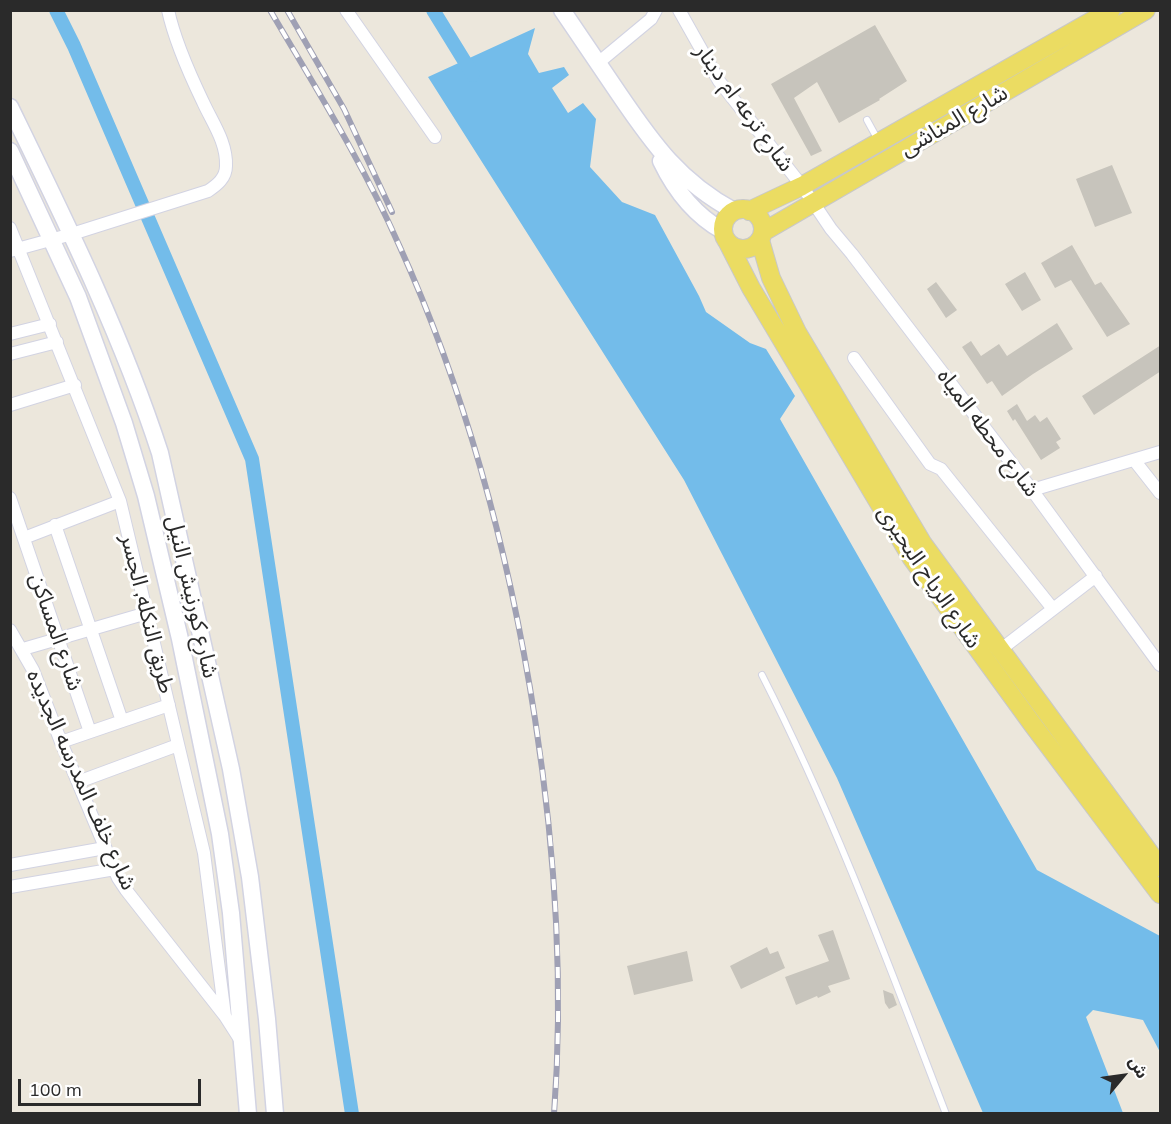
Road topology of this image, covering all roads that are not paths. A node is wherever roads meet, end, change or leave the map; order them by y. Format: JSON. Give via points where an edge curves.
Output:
{"nodes":[{"id":1,"x":168,"y":10,"type":"edge"},
{"id":2,"x":346,"y":10,"type":"edge"},
{"id":3,"x":562,"y":10,"type":"edge"},
{"id":4,"x":656,"y":10,"type":"edge"},
{"id":5,"x":679,"y":10,"type":"edge"},
{"id":6,"x":1111,"y":10,"type":"edge"},
{"id":7,"x":1146,"y":10,"type":"edge"},
{"id":8,"x":598,"y":63,"type":"junction"},
{"id":9,"x":10,"y":107,"type":"edge"},
{"id":10,"x":867,"y":120,"type":"dead end"},
{"id":11,"x":435,"y":137,"type":"dead end"},
{"id":12,"x":879,"y":142,"type":"junction"},
{"id":13,"x":655,"y":146,"type":"junction"},
{"id":14,"x":10,"y":151,"type":"edge"},
{"id":15,"x":801,"y":186,"type":"junction"},
{"id":16,"x":813,"y":202,"type":"junction"},
{"id":17,"x":742,"y":211,"type":"junction"},
{"id":18,"x":10,"y":228,"type":"edge"},
{"id":19,"x":72,"y":234,"type":"junction"},
{"id":20,"x":725,"y":236,"type":"junction"},
{"id":21,"x":761,"y":236,"type":"junction"},
{"id":22,"x":52,"y":240,"type":"junction"},
{"id":23,"x":15,"y":250,"type":"edge"},
{"id":24,"x":771,"y":278,"type":"junction"},
{"id":25,"x":751,"y":288,"type":"junction"},
{"id":26,"x":50,"y":324,"type":"junction"},
{"id":27,"x":10,"y":334,"type":"edge"},
{"id":28,"x":57,"y":342,"type":"junction"},
{"id":29,"x":10,"y":354,"type":"edge"},
{"id":30,"x":854,"y":358,"type":"dead end"},
{"id":31,"x":75,"y":385,"type":"junction"},
{"id":32,"x":10,"y":405,"type":"edge"},
{"id":33,"x":1161,"y":452,"type":"edge"},
{"id":34,"x":1134,"y":460,"type":"junction"},
{"id":35,"x":1032,"y":490,"type":"junction"},
{"id":36,"x":1161,"y":493,"type":"edge"},
{"id":37,"x":10,"y":498,"type":"edge"},
{"id":38,"x":120,"y":501,"type":"junction"},
{"id":39,"x":13,"y":516,"type":"edge"},
{"id":40,"x":55,"y":525,"type":"junction"},
{"id":41,"x":24,"y":538,"type":"junction"},
{"id":42,"x":1096,"y":576,"type":"junction"},
{"id":43,"x":1053,"y":609,"type":"junction"},
{"id":44,"x":147,"y":613,"type":"junction"},
{"id":45,"x":92,"y":629,"type":"junction"},
{"id":46,"x":10,"y":630,"type":"edge"},
{"id":47,"x":59,"y":639,"type":"junction"},
{"id":48,"x":23,"y":649,"type":"junction"},
{"id":49,"x":1000,"y":650,"type":"junction"},
{"id":50,"x":1161,"y":665,"type":"edge"},
{"id":51,"x":762,"y":675,"type":"dead end"},
{"id":52,"x":169,"y":705,"type":"junction"},
{"id":53,"x":122,"y":721,"type":"junction"},
{"id":54,"x":90,"y":732,"type":"junction"},
{"id":55,"x":61,"y":742,"type":"junction"},
{"id":56,"x":178,"y":745,"type":"junction"},
{"id":57,"x":78,"y":782,"type":"junction"},
{"id":58,"x":105,"y":848,"type":"junction"},
{"id":59,"x":10,"y":865,"type":"edge"},
{"id":60,"x":1161,"y":867,"type":"edge"},
{"id":61,"x":115,"y":870,"type":"junction"},
{"id":62,"x":10,"y":887,"type":"edge"},
{"id":63,"x":1161,"y":894,"type":"edge"},
{"id":64,"x":225,"y":1016,"type":"junction"},
{"id":65,"x":242,"y":1042,"type":"junction"},
{"id":66,"x":248,"y":1113,"type":"edge"},
{"id":67,"x":275,"y":1113,"type":"edge"},
{"id":68,"x":946,"y":1113,"type":"edge"}],
"edges":[{"from":1,"to":19,"type":"street","via":[[224,148],[226,168],[220,183],[208,191]]},
{"from":2,"to":11,"type":"street"},
{"from":3,"to":8,"type":"main road"},
{"from":4,"to":8,"type":"street","via":[[651,19]]},
{"from":5,"to":15,"type":"street","name":"شارع ترعه ام دينار","via":[[719,81]]},
{"from":6,"to":12,"type":"main road","name":"شارع المناشى"},
{"from":7,"to":16,"type":"main road","name":"شارع المناشى"},
{"from":8,"to":13,"type":"main road"},
{"from":9,"to":19,"type":"main road","name":"شارع كورنيش النيل"},
{"from":10,"to":12,"type":"lane"},
{"from":12,"to":15,"type":"main road","name":"شارع المناشى"},
{"from":13,"to":17,"type":"main road","via":[[700,190]]},
{"from":13,"to":20,"type":"main road","via":[[686,202]]},
{"from":14,"to":22,"type":"main road","name":"شارع كورنيش النيل"},
{"from":15,"to":16,"type":"street","name":"شارع ترعه ام دينار"},
{"from":15,"to":17,"type":"main road","name":"شارع المناشى"},
{"from":16,"to":21,"type":"main road","name":"شارع المناشى"},
{"from":16,"to":35,"type":"street","name":"شارع محطه المياه"},
{"from":17,"to":20,"type":"main road","via":[[726,220]]},
{"from":17,"to":21,"type":"main road","via":[[760,219]]},
{"from":18,"to":23,"type":"street","name":"طريق النكله, الجسر"},
{"from":19,"to":22,"type":"street"},
{"from":19,"to":67,"type":"main road","name":"شارع كورنيش النيل","via":[[147,416],[169,492],[231,769],[250,877]]},
{"from":20,"to":21,"type":"main road","via":[[740,249],[754,245]]},
{"from":20,"to":25,"type":"main road","name":"شارع الرياح البحيرى"},
{"from":21,"to":24,"type":"main road","name":"شارع الرياح البحيرى"},
{"from":22,"to":23,"type":"street"},
{"from":22,"to":65,"type":"main road","name":"شارع كورنيش النيل","via":[[78,297],[136,459],[180,639],[226,878]]},
{"from":23,"to":26,"type":"street","name":"طريق النكله, الجسر"},
{"from":24,"to":25,"type":"main road"},
{"from":24,"to":49,"type":"main road","name":"شارع الرياح البحيرى","via":[[797,332],[912,526]]},
{"from":25,"to":63,"type":"main road","name":"شارع الرياح البحيرى","via":[[911,557]]},
{"from":26,"to":27,"type":"street"},
{"from":26,"to":28,"type":"street","name":"طريق النكله, الجسر"},
{"from":28,"to":29,"type":"street"},
{"from":28,"to":31,"type":"street","name":"طريق النكله, الجسر"},
{"from":30,"to":43,"type":"street","via":[[930,464],[941,469]]},
{"from":31,"to":32,"type":"street"},
{"from":31,"to":38,"type":"street","name":"طريق النكله, الجسر"},
{"from":33,"to":34,"type":"street"},
{"from":34,"to":35,"type":"street"},
{"from":34,"to":36,"type":"street"},
{"from":35,"to":42,"type":"street","name":"شارع محطه المياه"},
{"from":37,"to":39,"type":"street","name":"شارع المساكن"},
{"from":38,"to":40,"type":"street"},
{"from":38,"to":44,"type":"street","name":"طريق النكله, الجسر"},
{"from":39,"to":41,"type":"street","name":"شارع المساكن"},
{"from":40,"to":41,"type":"street"},
{"from":40,"to":45,"type":"street"},
{"from":41,"to":47,"type":"street","name":"شارع المساكن"},
{"from":42,"to":43,"type":"street"},
{"from":42,"to":50,"type":"street","name":"شارع محطه المياه"},
{"from":43,"to":49,"type":"street"},
{"from":44,"to":45,"type":"street"},
{"from":44,"to":52,"type":"street","name":"طريق النكله, الجسر"},
{"from":45,"to":47,"type":"street"},
{"from":45,"to":53,"type":"street"},
{"from":46,"to":48,"type":"street","name":"شارع خلف المدرسه الجديده"},
{"from":47,"to":48,"type":"street"},
{"from":47,"to":54,"type":"street","name":"شارع المساكن"},
{"from":48,"to":55,"type":"street","name":"شارع خلف المدرسه الجديده"},
{"from":49,"to":60,"type":"main road","name":"شارع الرياح البحيرى"},
{"from":51,"to":68,"type":"lane","via":[[834,829]]},
{"from":52,"to":53,"type":"street"},
{"from":52,"to":56,"type":"street","name":"طريق النكله, الجسر"},
{"from":53,"to":54,"type":"street"},
{"from":54,"to":55,"type":"street"},
{"from":55,"to":57,"type":"street","name":"شارع خلف المدرسه الجديده"},
{"from":56,"to":57,"type":"street"},
{"from":56,"to":64,"type":"street","name":"طريق النكله, الجسر","via":[[204,853]]},
{"from":57,"to":58,"type":"street","name":"شارع خلف المدرسه الجديده"},
{"from":58,"to":59,"type":"street"},
{"from":58,"to":61,"type":"street","name":"شارع خلف المدرسه الجديده"},
{"from":61,"to":62,"type":"street"},
{"from":61,"to":64,"type":"street","name":"شارع خلف المدرسه الجديده","via":[[126,890]]},
{"from":64,"to":65,"type":"street","name":"شارع خلف المدرسه الجديده"},
{"from":65,"to":66,"type":"main road","name":"شارع كورنيش النيل"}]}
